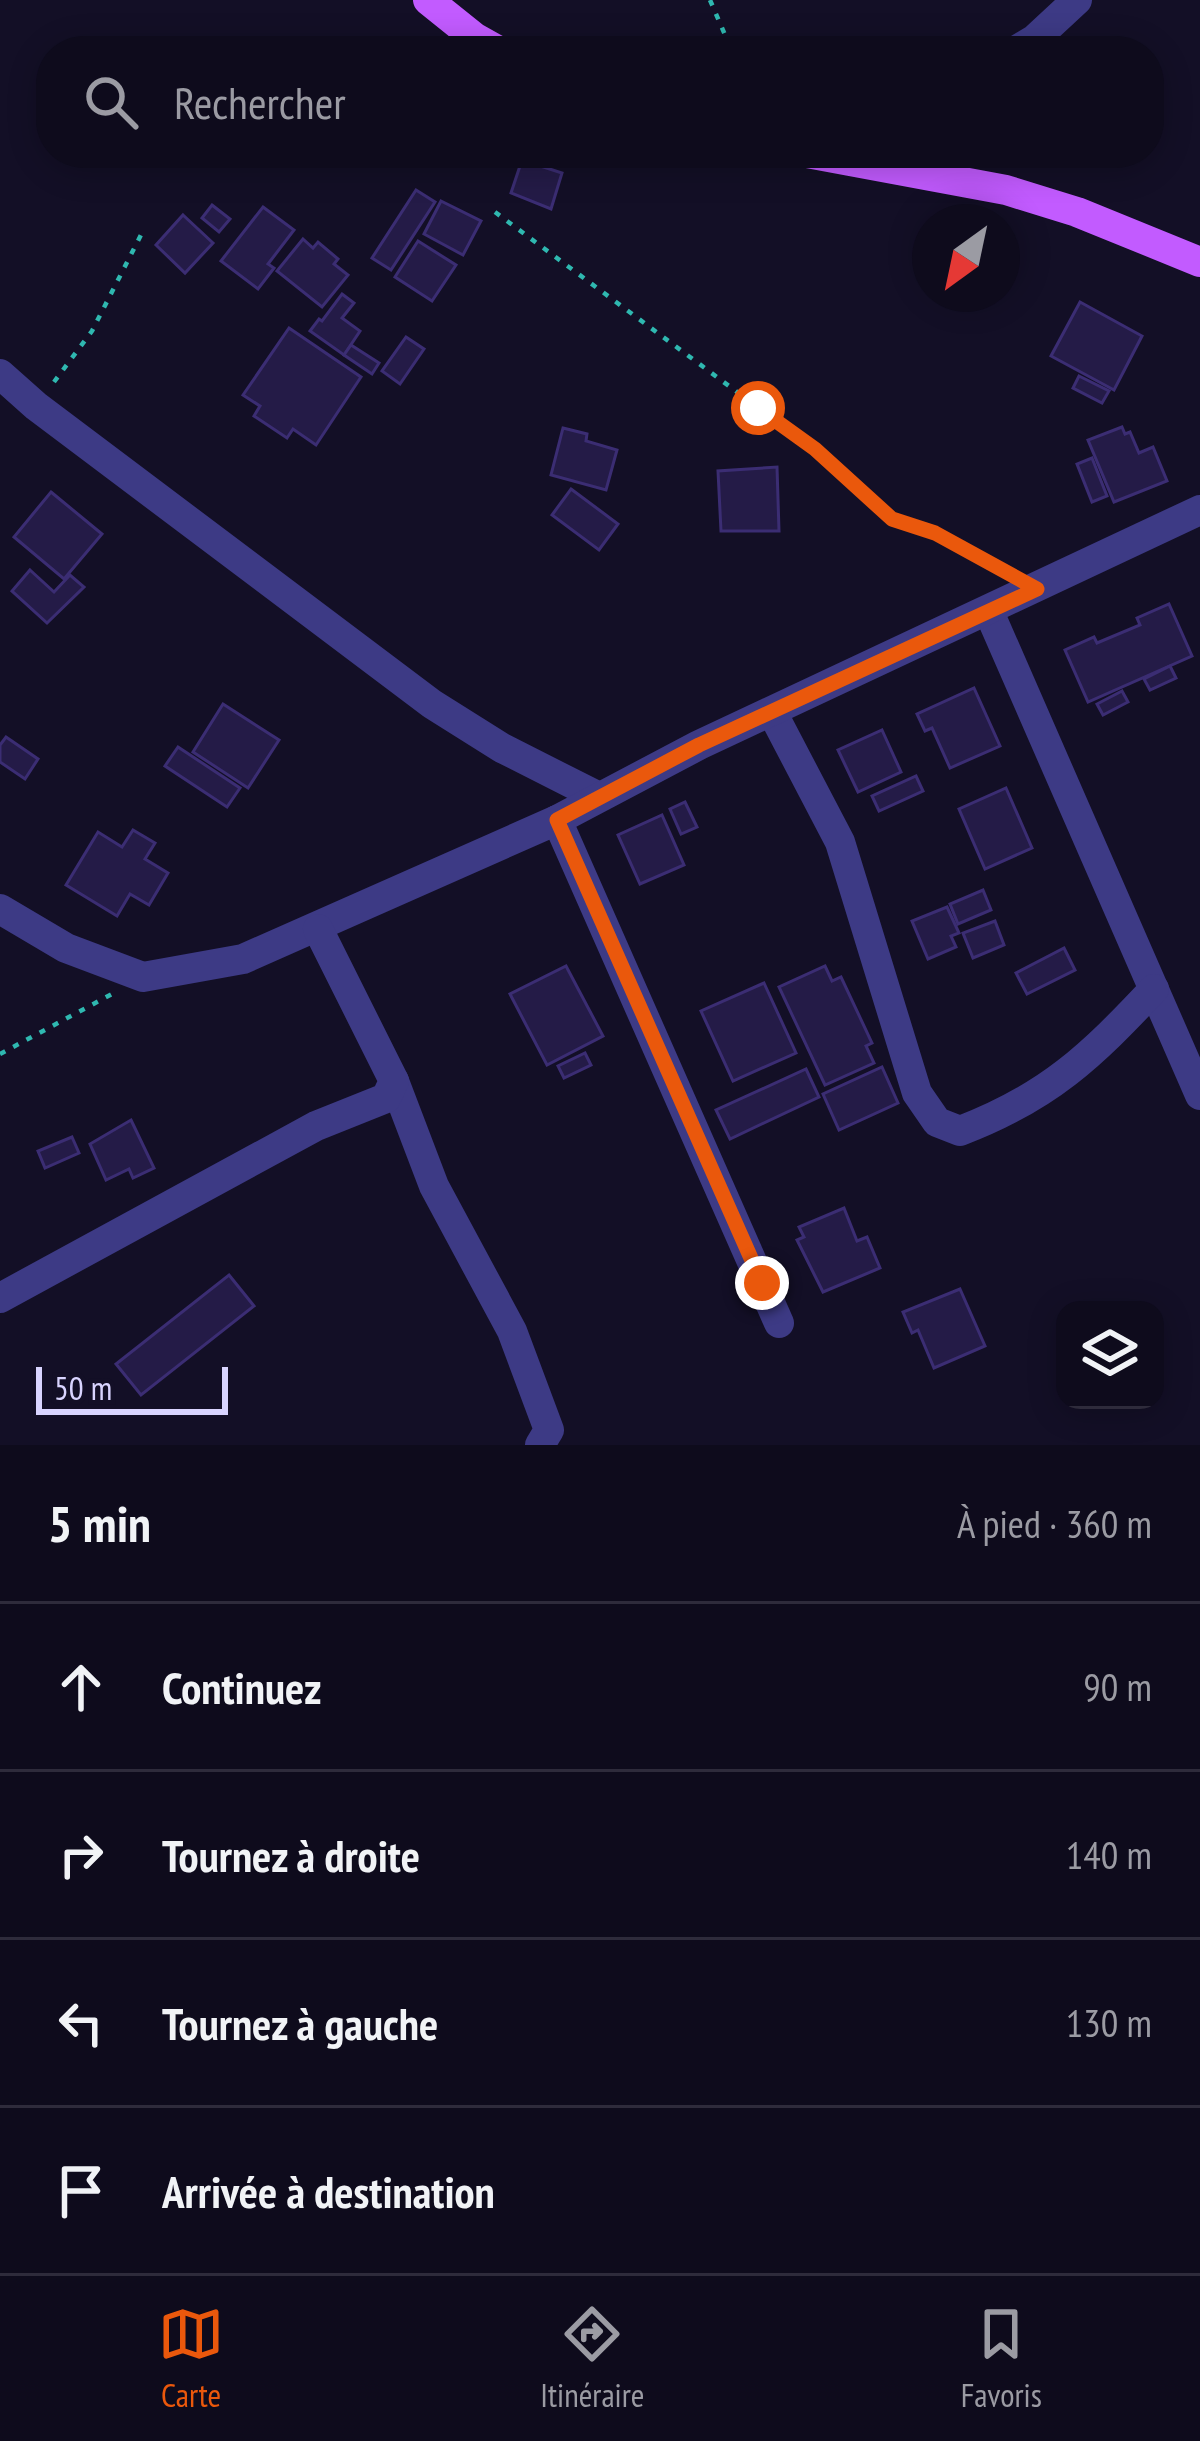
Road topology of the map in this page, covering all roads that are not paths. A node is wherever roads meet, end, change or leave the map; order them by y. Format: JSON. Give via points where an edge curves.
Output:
{"nodes":[{"id":1,"x":428,"y":0,"type":"edge"},
{"id":2,"x":1077,"y":0,"type":"edge"},
{"id":3,"x":473,"y":36,"type":"edge"},
{"id":4,"x":1038,"y":36,"type":"edge"},
{"id":5,"x":888,"y":168,"type":"edge"},
{"id":6,"x":1200,"y":262,"type":"edge"},
{"id":7,"x":0,"y":374,"type":"edge"},
{"id":8,"x":1199,"y":514,"type":"edge"},
{"id":9,"x":989,"y":612,"type":"junction"},
{"id":10,"x":772,"y":712,"type":"junction"},
{"id":11,"x":597,"y":796,"type":"junction"},
{"id":12,"x":557,"y":820,"type":"junction"},
{"id":13,"x":0,"y":909,"type":"edge"},
{"id":14,"x":318,"y":929,"type":"junction"},
{"id":15,"x":1154,"y":989,"type":"junction"},
{"id":16,"x":394,"y":1081,"type":"junction"},
{"id":17,"x":1200,"y":1095,"type":"edge"},
{"id":18,"x":0,"y":1298,"type":"edge"},
{"id":19,"x":779,"y":1323,"type":"dead end"},
{"id":20,"x":540,"y":1445,"type":"edge"}],
"edges":[{"from":1,"to":3,"type":"main road"},
{"from":2,"to":4,"type":"street"},
{"from":5,"to":6,"type":"main road","via":[[1006,190]]},
{"from":7,"to":11,"type":"street","via":[[432,704]]},
{"from":8,"to":9,"type":"street"},
{"from":9,"to":10,"type":"street"},
{"from":9,"to":15,"type":"street"},
{"from":10,"to":11,"type":"street"},
{"from":10,"to":15,"type":"street","via":[[840,842],[917,1093],[937,1122],[960,1131],[1039,1093],[1086,1061]]},
{"from":11,"to":12,"type":"street"},
{"from":12,"to":14,"type":"street"},
{"from":12,"to":19,"type":"street"},
{"from":13,"to":14,"type":"street","via":[[66,948],[143,976],[243,959]]},
{"from":14,"to":16,"type":"street"},
{"from":15,"to":17,"type":"street"},
{"from":16,"to":18,"type":"street","via":[[386,1098],[316,1126]]},
{"from":16,"to":20,"type":"street","via":[[434,1186],[512,1331],[549,1430]]}]}
